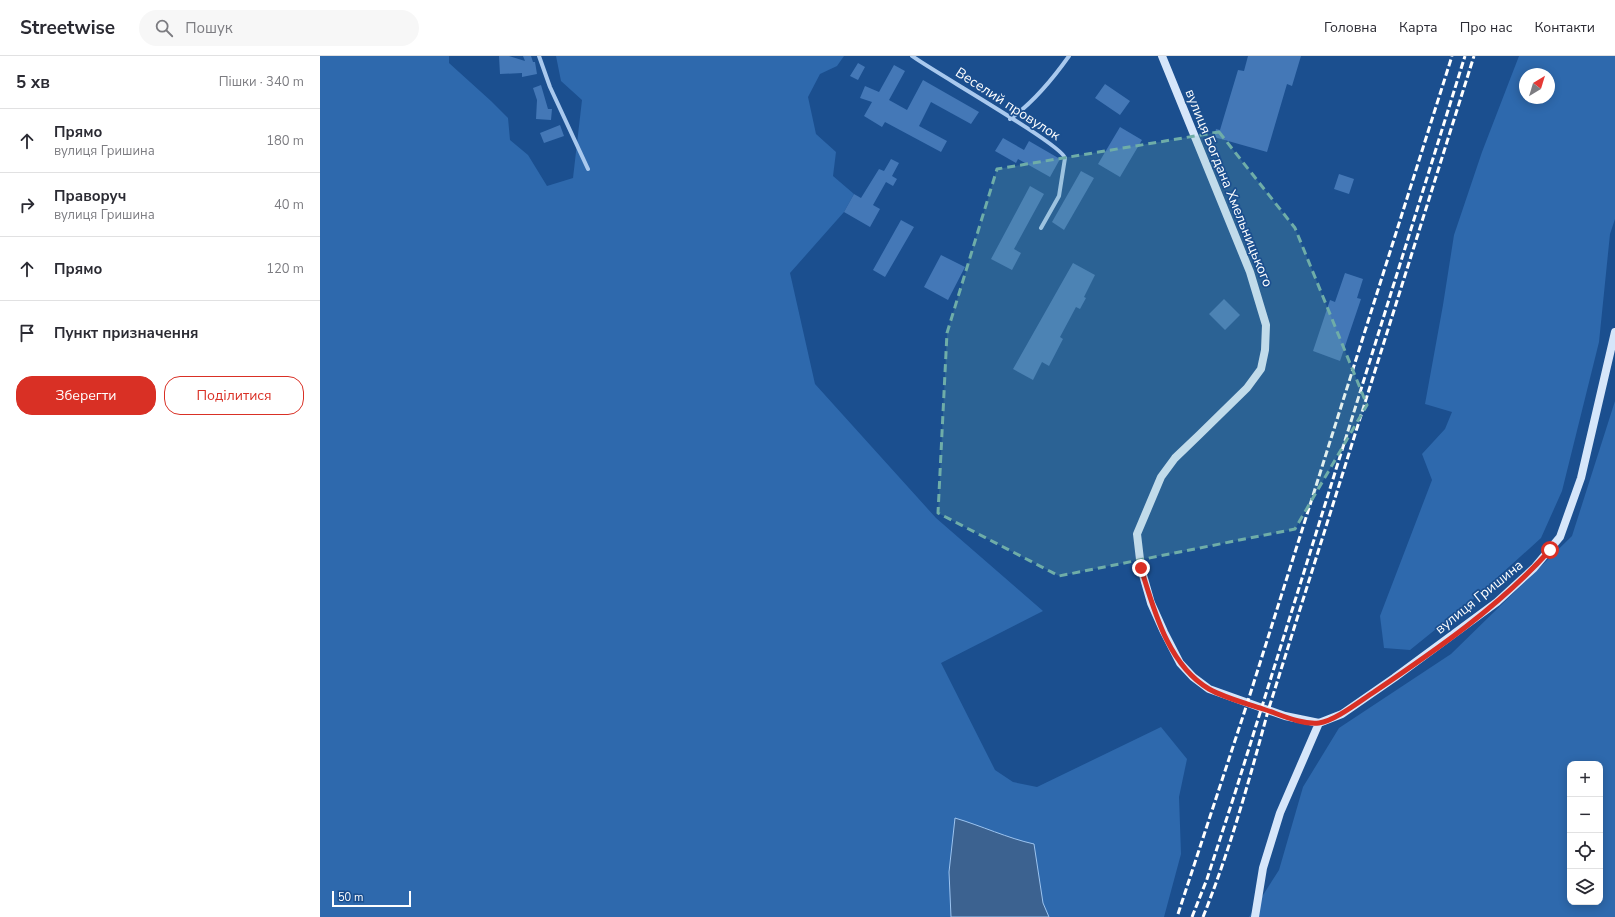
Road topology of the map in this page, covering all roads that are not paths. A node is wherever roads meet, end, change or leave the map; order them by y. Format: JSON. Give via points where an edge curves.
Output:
{"nodes":[{"id":1,"x":539,"y":56,"type":"edge"},
{"id":2,"x":912,"y":56,"type":"edge"},
{"id":3,"x":1069,"y":56,"type":"edge"},
{"id":4,"x":1162,"y":56,"type":"edge"},
{"id":5,"x":1010,"y":118,"type":"junction"},
{"id":6,"x":588,"y":169,"type":"dead end"},
{"id":7,"x":1041,"y":228,"type":"dead end"},
{"id":8,"x":1615,"y":332,"type":"edge"},
{"id":9,"x":1319,"y":723,"type":"junction"},
{"id":10,"x":1255,"y":917,"type":"edge"}],
"edges":[{"from":1,"to":6,"type":"street","via":[[550,87]]},
{"from":2,"to":5,"type":"street","name":"Веселий провулок"},
{"from":3,"to":5,"type":"street","via":[[1040,93],[1024,109]]},
{"from":4,"to":9,"type":"street","name":"вулиця Богдана Хмельницького","via":[[1250,272],[1266,325],[1265,350],[1261,369],[1247,388],[1189,444],[1161,477],[1137,534],[1141,568],[1151,603],[1180,663],[1193,677],[1210,689],[1261,708]]},
{"from":5,"to":7,"type":"street","name":"Веселий провулок","via":[[1064,154],[1059,196]]},
{"from":8,"to":9,"type":"street","name":"вулиця Гришина","via":[[1581,478],[1560,537],[1534,568],[1497,602],[1457,633],[1342,714]]},
{"from":9,"to":10,"type":"street","via":[[1280,813],[1263,868]]}]}
